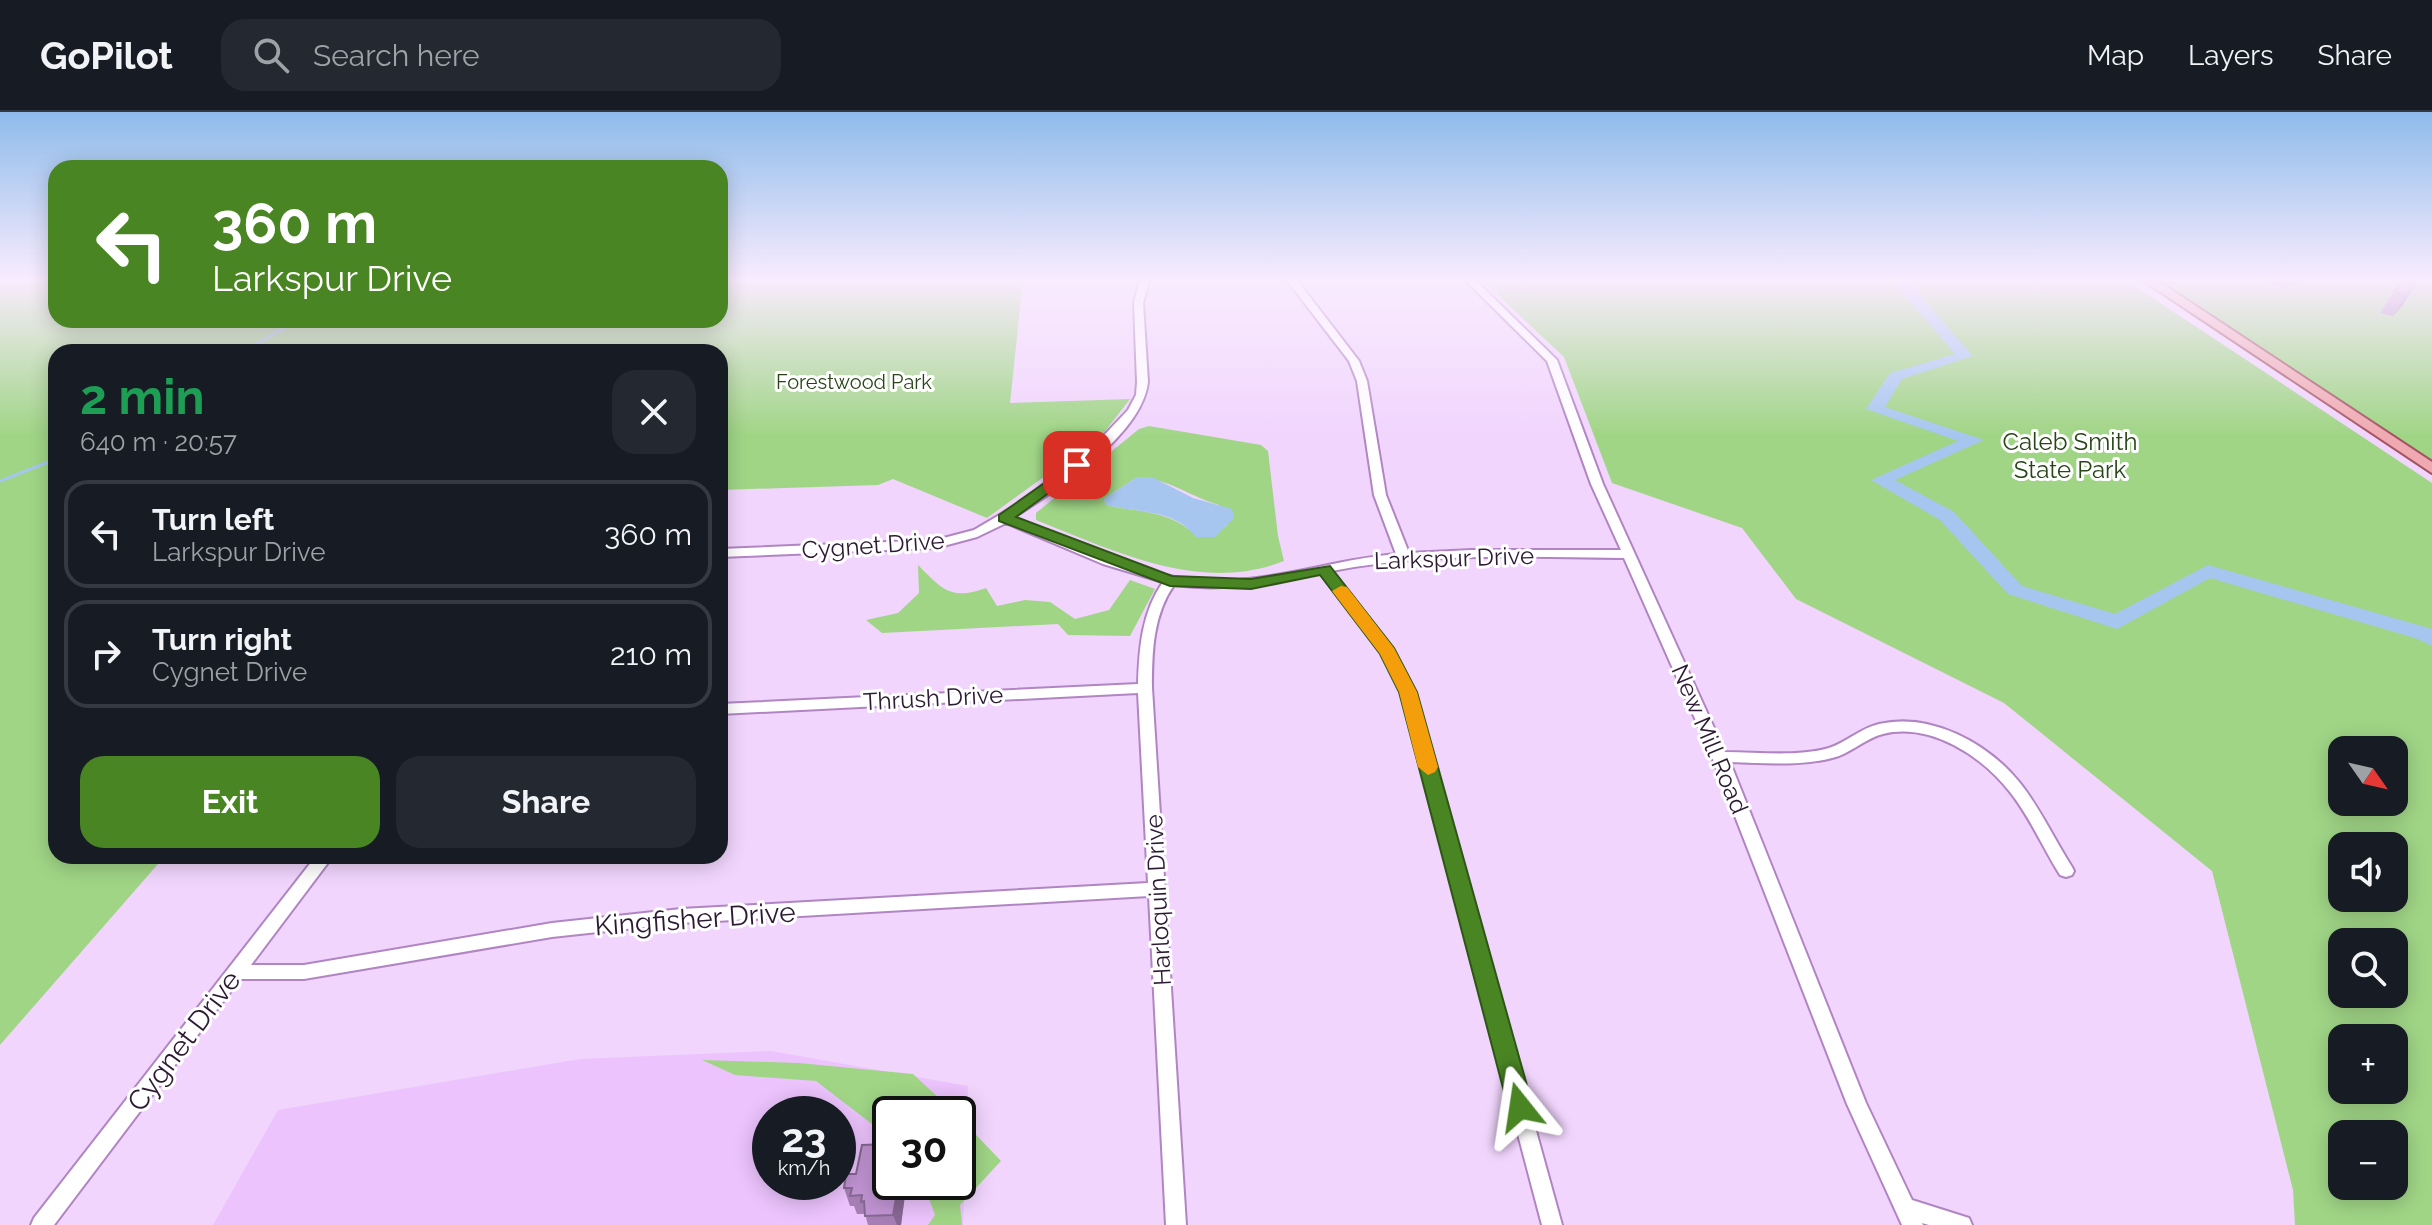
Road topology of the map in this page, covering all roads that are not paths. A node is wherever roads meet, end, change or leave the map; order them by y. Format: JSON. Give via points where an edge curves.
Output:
{"nodes":[{"id":1,"x":1140,"y":331,"type":"edge"},
{"id":2,"x":1331,"y":331,"type":"edge"},
{"id":3,"x":1522,"y":331,"type":"edge"},
{"id":4,"x":2225,"y":331,"type":"edge"},
{"id":5,"x":2432,"y":469,"type":"edge"},
{"id":6,"x":1005,"y":518,"type":"junction"},
{"id":7,"x":728,"y":553,"type":"edge"},
{"id":8,"x":1628,"y":554,"type":"junction"},
{"id":9,"x":1404,"y":557,"type":"junction"},
{"id":10,"x":1324,"y":569,"type":"junction"},
{"id":11,"x":1170,"y":581,"type":"junction"},
{"id":12,"x":1145,"y":688,"type":"junction"},
{"id":13,"x":728,"y":709,"type":"edge"},
{"id":14,"x":1720,"y":757,"type":"junction"},
{"id":15,"x":319,"y":864,"type":"edge"},
{"id":16,"x":2066,"y":871,"type":"dead end"},
{"id":17,"x":1157,"y":889,"type":"junction"},
{"id":18,"x":236,"y":972,"type":"junction"},
{"id":19,"x":1910,"y":1216,"type":"edge"},
{"id":20,"x":41,"y":1225,"type":"edge"},
{"id":21,"x":1176,"y":1225,"type":"edge"},
{"id":22,"x":1552,"y":1225,"type":"edge"},
{"id":23,"x":1962,"y":1225,"type":"edge"}],
"edges":[{"from":1,"to":6,"type":"street","name":"Cygnet Drive","via":[[1142,383],[1134,412],[1112,438]]},
{"from":2,"to":9,"type":"street","via":[[1362,381],[1380,495]]},
{"from":3,"to":8,"type":"street","name":"New Mill Road","via":[[1552,360]]},
{"from":4,"to":5,"type":"main road"},
{"from":6,"to":7,"type":"street","name":"Cygnet Drive","via":[[936,544]]},
{"from":6,"to":11,"type":"street","name":"Larkspur Drive"},
{"from":8,"to":9,"type":"street","name":"Larkspur Drive"},
{"from":8,"to":14,"type":"street","name":"New Mill Road"},
{"from":9,"to":10,"type":"street","name":"Larkspur Drive"},
{"from":10,"to":11,"type":"street","name":"Larkspur Drive","via":[[1251,584]]},
{"from":10,"to":22,"type":"street","via":[[1388,652],[1408,692]]},
{"from":11,"to":12,"type":"street","name":"Harloquin Drive","via":[[1160,594],[1145,651]]},
{"from":12,"to":13,"type":"street","name":"Thrush Drive"},
{"from":12,"to":17,"type":"street","name":"Harloquin Drive"},
{"from":14,"to":16,"type":"street","via":[[1826,754],[1852,746],[1878,729],[1907,727],[1943,735],[1976,751],[2008,779]]},
{"from":14,"to":19,"type":"street","name":"New Mill Road","via":[[1857,1104]]},
{"from":15,"to":18,"type":"street","name":"Cygnet Drive"},
{"from":17,"to":18,"type":"street","name":"Kingfisher Drive","via":[[681,916],[552,930],[304,972]]},
{"from":17,"to":21,"type":"street","name":"Harloquin Drive"},
{"from":18,"to":20,"type":"street","name":"Cygnet Drive"},
{"from":19,"to":23,"type":"street"}]}
